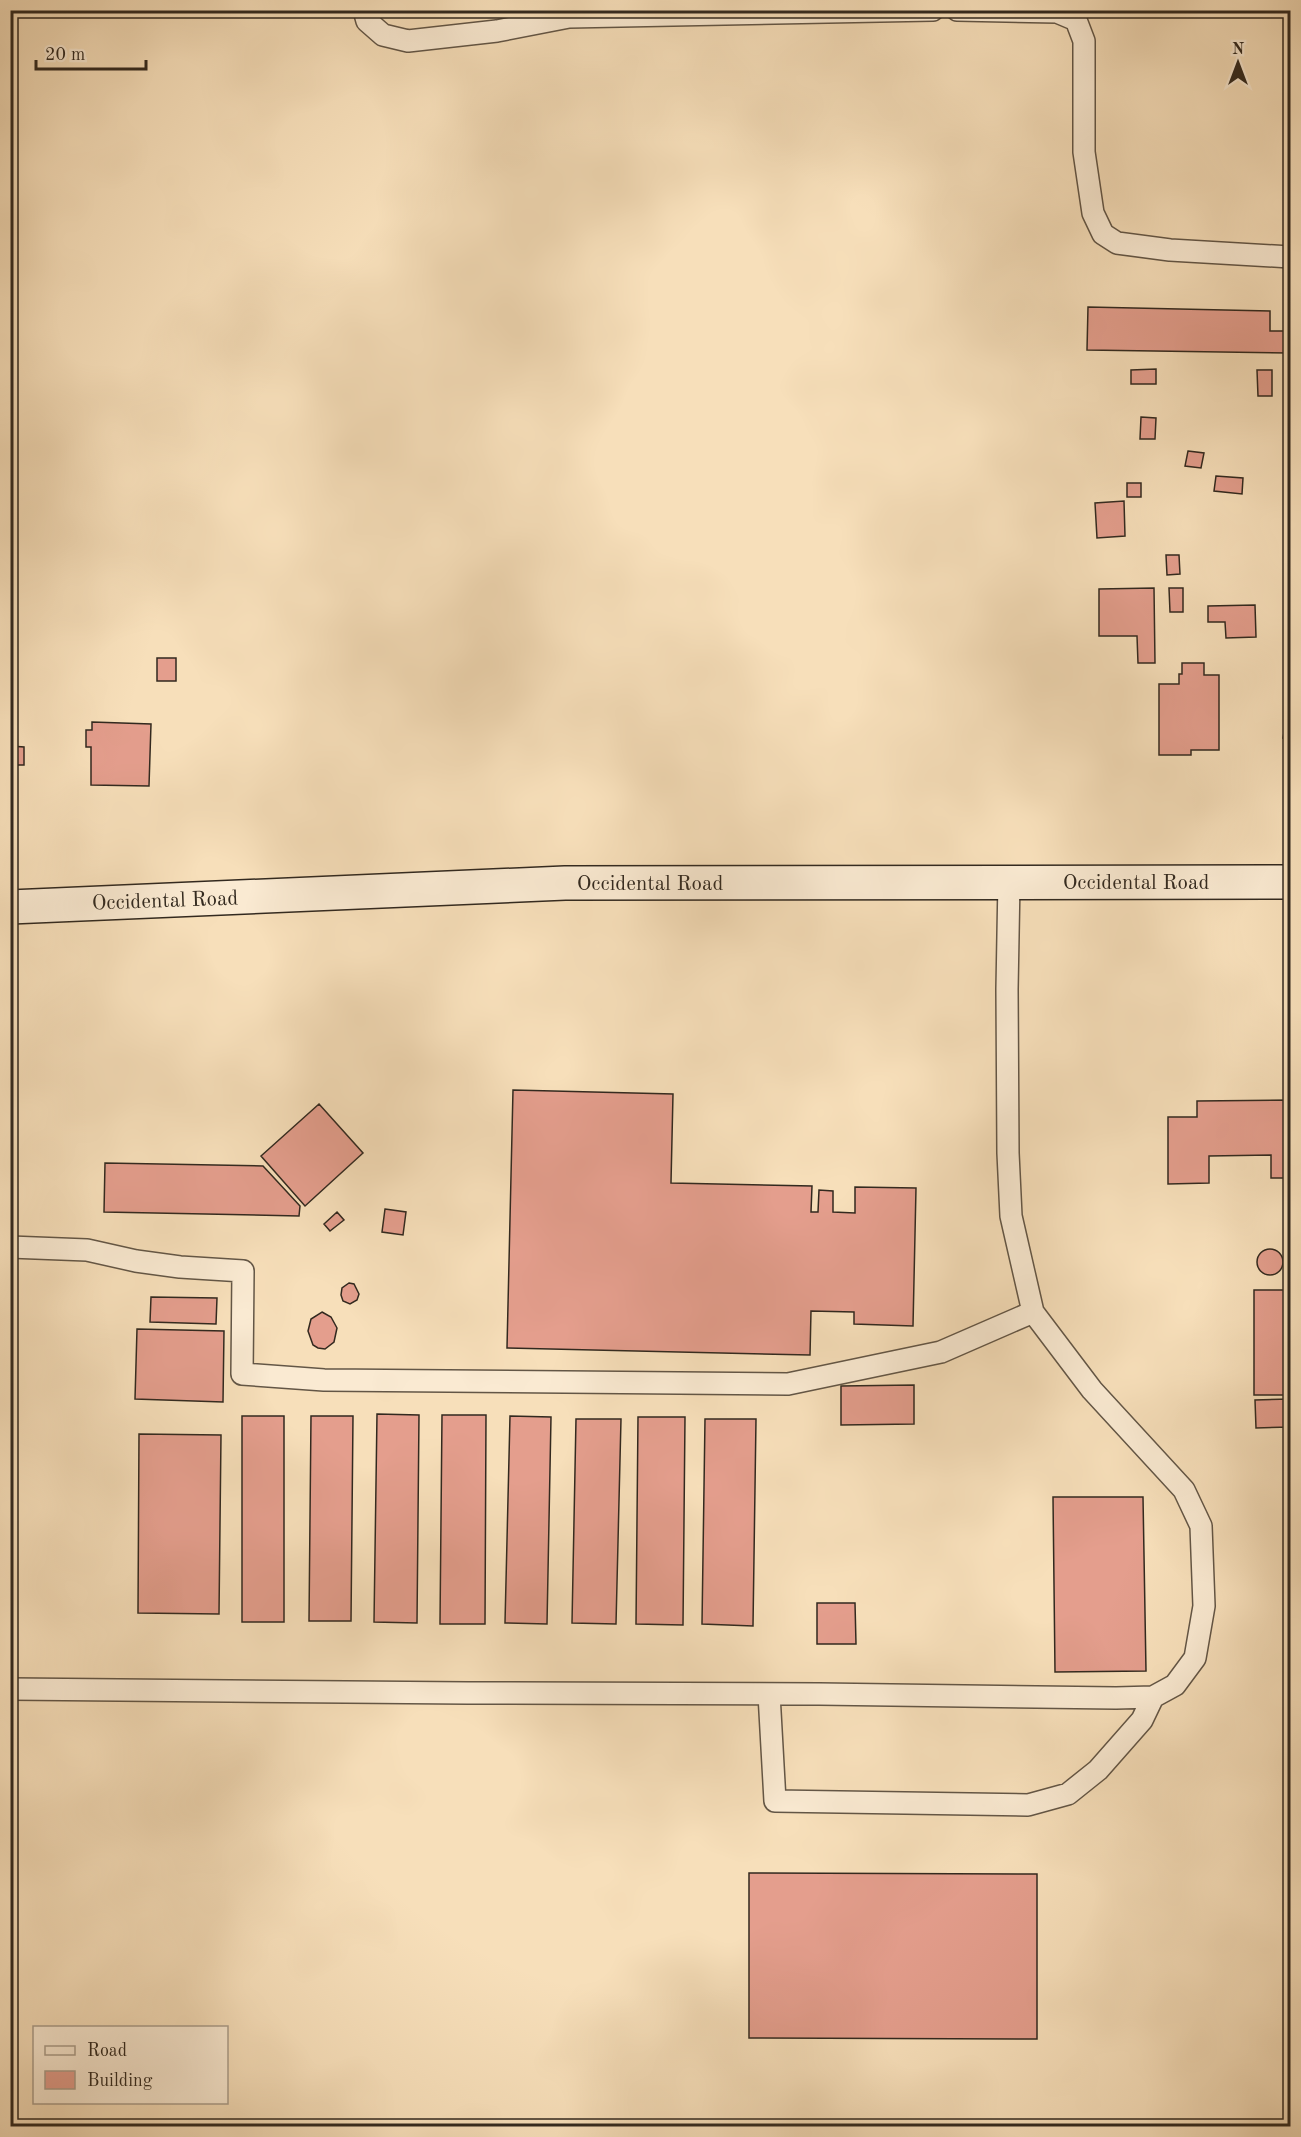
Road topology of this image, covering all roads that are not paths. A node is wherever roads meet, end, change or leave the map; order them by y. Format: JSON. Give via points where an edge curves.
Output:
{"nodes":[{"id":1,"x":364,"y":10,"type":"edge"},
{"id":2,"x":933,"y":10,"type":"edge"},
{"id":3,"x":957,"y":10,"type":"edge"},
{"id":4,"x":1290,"y":257,"type":"edge"},
{"id":5,"x":1009,"y":881,"type":"junction"},
{"id":6,"x":1290,"y":882,"type":"edge"},
{"id":7,"x":10,"y":907,"type":"edge"},
{"id":8,"x":10,"y":1246,"type":"edge"},
{"id":9,"x":1033,"y":1312,"type":"junction"},
{"id":10,"x":10,"y":1689,"type":"edge"},
{"id":11,"x":769,"y":1694,"type":"junction"},
{"id":12,"x":1153,"y":1697,"type":"junction"}],
"edges":[{"from":1,"to":2,"type":"lane","via":[[367,21],[383,35],[408,41],[497,31],[569,17]]},
{"from":3,"to":4,"type":"lane","via":[[1057,12],[1076,20],[1084,41],[1084,152],[1093,213],[1102,234],[1117,243],[1149,247]]},
{"from":5,"to":6,"type":"street","name":"Occidental Road"},
{"from":5,"to":7,"type":"street","name":"Occidental Road","via":[[565,883]]},
{"from":5,"to":9,"type":"lane","via":[[1011,1216]]},
{"from":8,"to":9,"type":"lane","via":[[87,1250],[180,1268],[243,1271],[242,1374],[324,1380],[788,1384],[941,1352]]},
{"from":9,"to":12,"type":"lane","via":[[1092,1390],[1184,1490],[1201,1526],[1204,1606],[1195,1658],[1175,1685]]},
{"from":10,"to":11,"type":"lane"},
{"from":11,"to":12,"type":"lane"},
{"from":11,"to":12,"type":"lane","via":[[775,1801],[1028,1805],[1068,1794],[1098,1770],[1142,1720]]}]}
